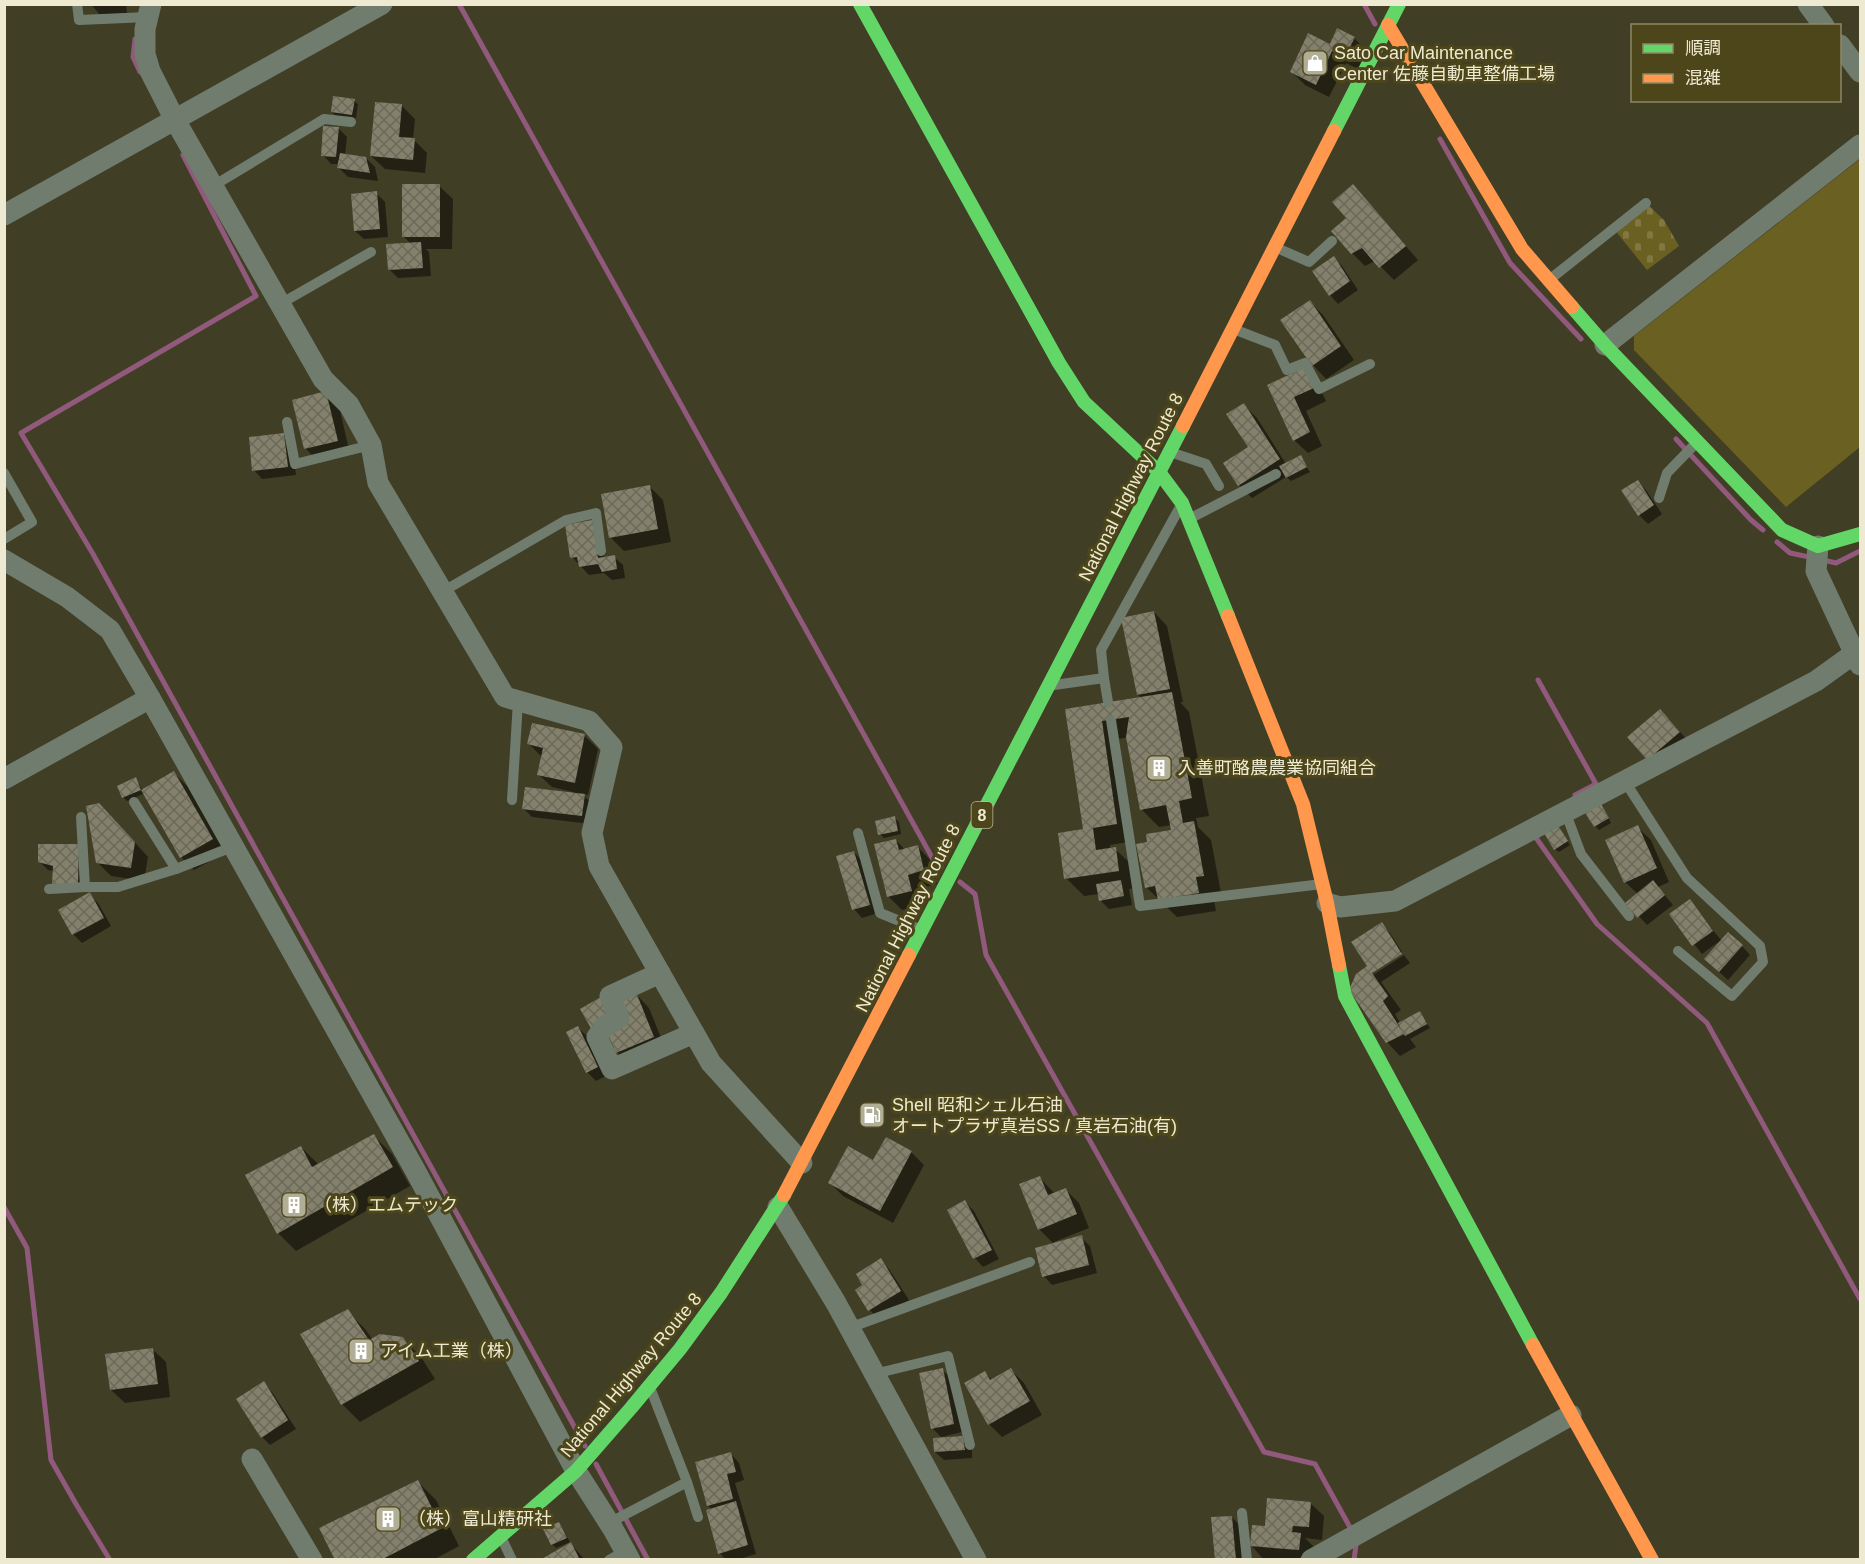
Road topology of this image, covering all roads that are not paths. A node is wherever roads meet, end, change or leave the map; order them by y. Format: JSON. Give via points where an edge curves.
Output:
{"nodes":[{"id":1,"x":76,"y":4,"type":"edge"},
{"id":2,"x":382,"y":4,"type":"edge"},
{"id":3,"x":860,"y":4,"type":"edge"},
{"id":4,"x":1399,"y":4,"type":"edge"},
{"id":5,"x":1808,"y":4,"type":"edge"},
{"id":6,"x":150,"y":11,"type":"edge"},
{"id":7,"x":1823,"y":24,"type":"edge"},
{"id":8,"x":1388,"y":25,"type":"junction"},
{"id":9,"x":1841,"y":48,"type":"edge"},
{"id":10,"x":1860,"y":72,"type":"edge"},
{"id":11,"x":175,"y":120,"type":"junction"},
{"id":12,"x":351,"y":122,"type":"dead end"},
{"id":13,"x":1860,"y":145,"type":"edge"},
{"id":14,"x":213,"y":186,"type":"junction"},
{"id":15,"x":1646,"y":203,"type":"dead end"},
{"id":16,"x":4,"y":215,"type":"edge"},
{"id":17,"x":1332,"y":242,"type":"dead end"},
{"id":18,"x":1274,"y":247,"type":"junction"},
{"id":19,"x":371,"y":252,"type":"dead end"},
{"id":20,"x":1549,"y":280,"type":"junction"},
{"id":21,"x":280,"y":304,"type":"junction"},
{"id":22,"x":1232,"y":329,"type":"junction"},
{"id":23,"x":1605,"y":345,"type":"junction"},
{"id":24,"x":1370,"y":364,"type":"dead end"},
{"id":25,"x":287,"y":422,"type":"dead end"},
{"id":26,"x":1698,"y":442,"type":"junction"},
{"id":27,"x":371,"y":445,"type":"junction"},
{"id":28,"x":1170,"y":452,"type":"junction"},
{"id":29,"x":1159,"y":472,"type":"junction"},
{"id":30,"x":4,"y":473,"type":"edge"},
{"id":31,"x":1276,"y":474,"type":"dead end"},
{"id":32,"x":1219,"y":486,"type":"dead end"},
{"id":33,"x":1659,"y":498,"type":"dead end"},
{"id":34,"x":1182,"y":502,"type":"junction"},
{"id":35,"x":1189,"y":519,"type":"junction"},
{"id":36,"x":1860,"y":534,"type":"edge"},
{"id":37,"x":4,"y":539,"type":"edge"},
{"id":38,"x":1818,"y":546,"type":"junction"},
{"id":39,"x":601,"y":551,"type":"dead end"},
{"id":40,"x":4,"y":560,"type":"edge"},
{"id":41,"x":442,"y":592,"type":"junction"},
{"id":42,"x":1858,"y":659,"type":"edge"},
{"id":43,"x":1104,"y":678,"type":"junction"},
{"id":44,"x":1048,"y":686,"type":"junction"},
{"id":45,"x":150,"y":698,"type":"junction"},
{"id":46,"x":518,"y":701,"type":"junction"},
{"id":47,"x":1108,"y":702,"type":"dead end"},
{"id":48,"x":1111,"y":720,"type":"dead end"},
{"id":49,"x":4,"y":779,"type":"edge"},
{"id":50,"x":1624,"y":780,"type":"junction"},
{"id":51,"x":512,"y":800,"type":"dead end"},
{"id":52,"x":134,"y":802,"type":"dead end"},
{"id":53,"x":1565,"y":811,"type":"junction"},
{"id":54,"x":81,"y":817,"type":"dead end"},
{"id":55,"x":858,"y":833,"type":"dead end"},
{"id":56,"x":232,"y":847,"type":"junction"},
{"id":57,"x":176,"y":869,"type":"junction"},
{"id":58,"x":85,"y":887,"type":"junction"},
{"id":59,"x":49,"y":890,"type":"dead end"},
{"id":60,"x":1324,"y":894,"type":"junction"},
{"id":61,"x":1629,"y":916,"type":"dead end"},
{"id":62,"x":922,"y":930,"type":"junction"},
{"id":63,"x":1678,"y":951,"type":"dead end"},
{"id":64,"x":660,"y":974,"type":"junction"},
{"id":65,"x":694,"y":1033,"type":"junction"},
{"id":66,"x":802,"y":1163,"type":"junction"},
{"id":67,"x":778,"y":1207,"type":"junction"},
{"id":68,"x":1030,"y":1262,"type":"dead end"},
{"id":69,"x":849,"y":1328,"type":"junction"},
{"id":70,"x":874,"y":1374,"type":"junction"},
{"id":71,"x":649,"y":1386,"type":"junction"},
{"id":72,"x":1571,"y":1415,"type":"junction"},
{"id":73,"x":970,"y":1444,"type":"dead end"},
{"id":74,"x":252,"y":1459,"type":"dead end"},
{"id":75,"x":576,"y":1471,"type":"junction"},
{"id":76,"x":687,"y":1482,"type":"junction"},
{"id":77,"x":1242,"y":1514,"type":"dead end"},
{"id":78,"x":698,"y":1517,"type":"dead end"},
{"id":79,"x":609,"y":1523,"type":"junction"},
{"id":80,"x":500,"y":1536,"type":"junction"},
{"id":81,"x":621,"y":1557,"type":"edge"},
{"id":82,"x":312,"y":1560,"type":"edge"},
{"id":83,"x":472,"y":1560,"type":"edge"},
{"id":84,"x":512,"y":1560,"type":"edge"},
{"id":85,"x":976,"y":1560,"type":"edge"},
{"id":86,"x":1247,"y":1560,"type":"edge"},
{"id":87,"x":1311,"y":1560,"type":"edge"},
{"id":88,"x":1652,"y":1560,"type":"edge"}],
"edges":[{"from":1,"to":6,"type":"lane","via":[[80,20]]},
{"from":2,"to":11,"type":"street"},
{"from":3,"to":29,"type":"main road","via":[[1059,363],[1084,402]]},
{"from":4,"to":8,"type":"main road","name":"National Highway Route 8","number":"8"},
{"from":5,"to":7,"type":"street"},
{"from":6,"to":11,"type":"street","via":[[145,54]]},
{"from":8,"to":18,"type":"main road","name":"National Highway Route 8","number":"8"},
{"from":8,"to":20,"type":"main road","via":[[1522,249]]},
{"from":9,"to":10,"type":"street"},
{"from":11,"to":14,"type":"street"},
{"from":11,"to":16,"type":"street"},
{"from":12,"to":14,"type":"lane","via":[[324,119]]},
{"from":13,"to":23,"type":"street"},
{"from":14,"to":21,"type":"street"},
{"from":15,"to":20,"type":"lane"},
{"from":17,"to":18,"type":"lane","via":[[1310,262]]},
{"from":18,"to":22,"type":"main road","name":"National Highway Route 8","number":"8"},
{"from":19,"to":21,"type":"lane"},
{"from":20,"to":23,"type":"main road"},
{"from":21,"to":27,"type":"street","via":[[323,379],[349,405]]},
{"from":22,"to":24,"type":"lane","via":[[1275,345],[1287,370],[1305,363],[1319,389]]},
{"from":22,"to":28,"type":"main road","name":"National Highway Route 8","number":"8"},
{"from":23,"to":26,"type":"main road"},
{"from":25,"to":27,"type":"lane","via":[[295,464]]},
{"from":26,"to":33,"type":"lane","via":[[1667,473]]},
{"from":26,"to":38,"type":"main road","via":[[1782,530]]},
{"from":27,"to":41,"type":"street","via":[[378,483]]},
{"from":28,"to":29,"type":"main road","name":"National Highway Route 8","number":"8"},
{"from":28,"to":32,"type":"lane","via":[[1206,464]]},
{"from":29,"to":34,"type":"main road"},
{"from":29,"to":44,"type":"main road","name":"National Highway Route 8","number":"8"},
{"from":30,"to":37,"type":"lane","via":[[32,522]]},
{"from":31,"to":35,"type":"lane"},
{"from":34,"to":35,"type":"main road"},
{"from":34,"to":43,"type":"lane","via":[[1101,650]]},
{"from":35,"to":60,"type":"main road","via":[[1303,804]]},
{"from":36,"to":38,"type":"main road"},
{"from":38,"to":42,"type":"street","via":[[1816,571]]},
{"from":39,"to":41,"type":"lane","via":[[596,513],[566,520]]},
{"from":40,"to":45,"type":"street","via":[[67,597],[110,630]]},
{"from":41,"to":46,"type":"street","via":[[505,697]]},
{"from":42,"to":50,"type":"street"},
{"from":43,"to":44,"type":"lane"},
{"from":43,"to":47,"type":"lane"},
{"from":44,"to":62,"type":"main road","name":"National Highway Route 8","number":"8"},
{"from":45,"to":49,"type":"street"},
{"from":45,"to":56,"type":"street"},
{"from":46,"to":51,"type":"lane"},
{"from":46,"to":64,"type":"street","via":[[589,722],[612,747],[592,833],[599,866]]},
{"from":48,"to":60,"type":"lane","via":[[1140,906]]},
{"from":50,"to":53,"type":"street"},
{"from":50,"to":63,"type":"lane","via":[[1687,878],[1760,946],[1762,962],[1732,996]]},
{"from":52,"to":57,"type":"lane"},
{"from":53,"to":60,"type":"street","via":[[1395,901],[1340,908]]},
{"from":53,"to":61,"type":"lane","via":[[1581,854]]},
{"from":54,"to":58,"type":"lane"},
{"from":55,"to":62,"type":"lane","via":[[880,913]]},
{"from":56,"to":57,"type":"lane"},
{"from":56,"to":75,"type":"street","via":[[415,1170]]},
{"from":57,"to":58,"type":"lane","via":[[118,887]]},
{"from":58,"to":59,"type":"lane"},
{"from":60,"to":72,"type":"main road","via":[[1345,996]]},
{"from":62,"to":66,"type":"main road","name":"National Highway Route 8","number":"8"},
{"from":64,"to":65,"type":"street"},
{"from":64,"to":65,"type":"street","via":[[610,996],[619,1018],[597,1037],[612,1069]]},
{"from":65,"to":66,"type":"street","via":[[711,1063]]},
{"from":66,"to":67,"type":"main road","name":"National Highway Route 8","number":"8"},
{"from":67,"to":69,"type":"street"},
{"from":67,"to":71,"type":"main road","name":"National Highway Route 8","number":"8","via":[[721,1293]]},
{"from":68,"to":69,"type":"lane"},
{"from":69,"to":70,"type":"street"},
{"from":70,"to":73,"type":"lane","via":[[948,1356]]},
{"from":70,"to":85,"type":"street"},
{"from":71,"to":75,"type":"main road","name":"National Highway Route 8","number":"8"},
{"from":71,"to":76,"type":"lane"},
{"from":72,"to":87,"type":"street"},
{"from":72,"to":88,"type":"main road"},
{"from":74,"to":82,"type":"street"},
{"from":75,"to":79,"type":"street"},
{"from":75,"to":80,"type":"main road","name":"National Highway Route 8","number":"8"},
{"from":76,"to":78,"type":"lane"},
{"from":76,"to":79,"type":"lane"},
{"from":77,"to":86,"type":"lane"},
{"from":79,"to":81,"type":"street"},
{"from":80,"to":83,"type":"main road","name":"National Highway Route 8","number":"8"},
{"from":80,"to":84,"type":"lane"}]}
